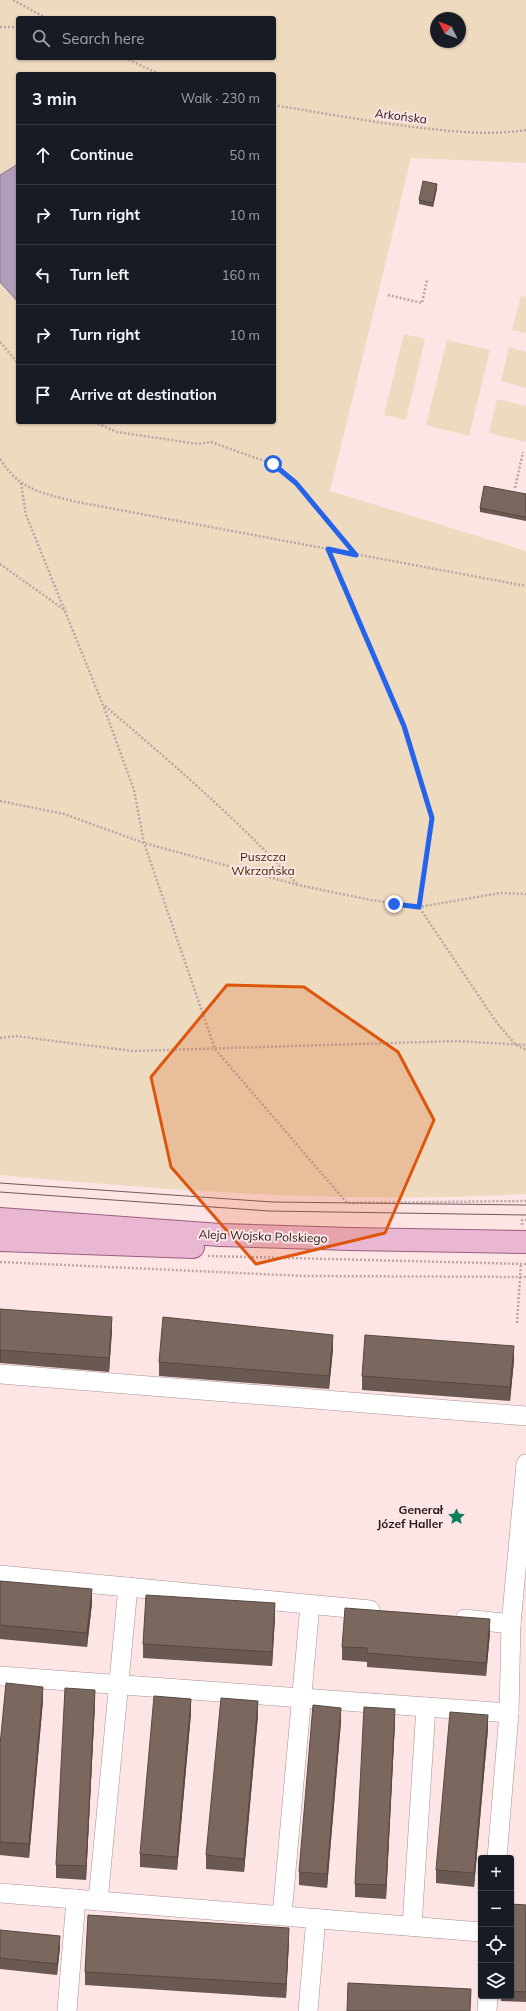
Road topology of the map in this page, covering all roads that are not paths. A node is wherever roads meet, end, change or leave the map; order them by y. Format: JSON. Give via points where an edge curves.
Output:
{"nodes":[{"id":1,"x":0,"y":1219,"type":"edge"},
{"id":2,"x":0,"y":1240,"type":"edge"},
{"id":3,"x":523,"y":1255,"type":"edge"},
{"id":4,"x":0,"y":1374,"type":"edge"},
{"id":5,"x":526,"y":1416,"type":"edge"},
{"id":6,"x":526,"y":1464,"type":"edge"},
{"id":7,"x":0,"y":1575,"type":"edge"},
{"id":8,"x":128,"y":1587,"type":"junction"},
{"id":9,"x":310,"y":1605,"type":"junction"},
{"id":10,"x":388,"y":1612,"type":"edge"},
{"id":11,"x":449,"y":1618,"type":"edge"},
{"id":12,"x":511,"y":1624,"type":"junction"},
{"id":13,"x":0,"y":1676,"type":"edge"},
{"id":14,"x":118,"y":1684,"type":"junction"},
{"id":15,"x":303,"y":1698,"type":"junction"},
{"id":16,"x":426,"y":1707,"type":"junction"},
{"id":17,"x":509,"y":1713,"type":"junction"},
{"id":18,"x":497,"y":1855,"type":"edge"},
{"id":19,"x":0,"y":1893,"type":"edge"},
{"id":20,"x":76,"y":1899,"type":"junction"},
{"id":21,"x":98,"y":1901,"type":"junction"},
{"id":22,"x":282,"y":1915,"type":"junction"},
{"id":23,"x":316,"y":1918,"type":"junction"},
{"id":24,"x":412,"y":1926,"type":"junction"},
{"id":25,"x":478,"y":1932,"type":"edge"},
{"id":26,"x":488,"y":1999,"type":"edge"},
{"id":27,"x":67,"y":2011,"type":"edge"},
{"id":28,"x":308,"y":2011,"type":"edge"},
{"id":29,"x":487,"y":2011,"type":"edge"}],
"edges":[{"from":1,"to":3,"type":"main road","name":"Aleja Wojska Polskiego","via":[[220,1235],[351,1239]]},
{"from":2,"to":3,"type":"main road","name":"Aleja Wojska Polskiego"},
{"from":4,"to":5,"type":"lane"},
{"from":6,"to":12,"type":"lane"},
{"from":7,"to":8,"type":"lane"},
{"from":8,"to":9,"type":"lane"},
{"from":8,"to":14,"type":"lane"},
{"from":9,"to":10,"type":"lane"},
{"from":9,"to":15,"type":"lane"},
{"from":11,"to":12,"type":"lane"},
{"from":12,"to":17,"type":"lane"},
{"from":13,"to":14,"type":"lane"},
{"from":14,"to":15,"type":"lane"},
{"from":14,"to":21,"type":"lane"},
{"from":15,"to":16,"type":"lane"},
{"from":15,"to":22,"type":"lane"},
{"from":16,"to":17,"type":"lane"},
{"from":16,"to":24,"type":"lane"},
{"from":17,"to":18,"type":"lane"},
{"from":19,"to":20,"type":"lane"},
{"from":20,"to":21,"type":"lane"},
{"from":20,"to":27,"type":"lane"},
{"from":21,"to":22,"type":"lane"},
{"from":22,"to":23,"type":"lane"},
{"from":23,"to":24,"type":"lane"},
{"from":23,"to":28,"type":"lane"},
{"from":24,"to":25,"type":"lane"},
{"from":26,"to":29,"type":"lane"}]}
